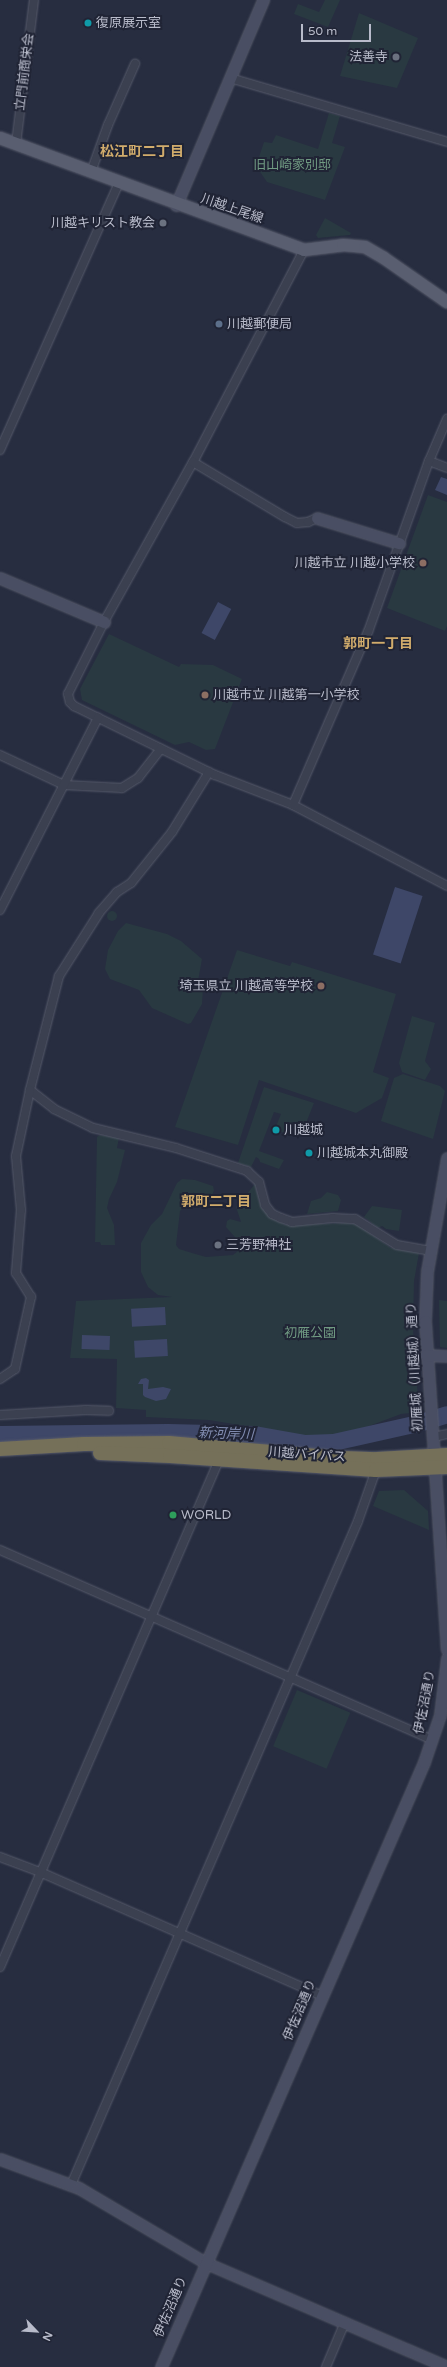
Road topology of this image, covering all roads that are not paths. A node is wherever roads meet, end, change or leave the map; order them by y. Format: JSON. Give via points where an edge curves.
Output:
{"nodes":[{"id":1,"x":34,"y":0,"type":"edge"},
{"id":2,"x":263,"y":0,"type":"edge"},
{"id":3,"x":134,"y":64,"type":"dead end"},
{"id":4,"x":230,"y":78,"type":"junction"},
{"id":5,"x":0,"y":138,"type":"edge"},
{"id":6,"x":447,"y":142,"type":"edge"},
{"id":7,"x":16,"y":144,"type":"junction"},
{"id":8,"x":91,"y":172,"type":"junction"},
{"id":9,"x":119,"y":183,"type":"junction"},
{"id":10,"x":176,"y":204,"type":"junction"},
{"id":11,"x":304,"y":250,"type":"junction"},
{"id":12,"x":447,"y":302,"type":"edge"},
{"id":13,"x":447,"y":419,"type":"edge"},
{"id":14,"x":0,"y":450,"type":"edge"},
{"id":15,"x":429,"y":461,"type":"junction"},
{"id":16,"x":193,"y":462,"type":"junction"},
{"id":17,"x":447,"y":468,"type":"edge"},
{"id":18,"x":317,"y":518,"type":"joint"},
{"id":19,"x":399,"y":543,"type":"junction"},
{"id":20,"x":0,"y":578,"type":"edge"},
{"id":21,"x":104,"y":622,"type":"junction"},
{"id":22,"x":98,"y":718,"type":"junction"},
{"id":23,"x":161,"y":749,"type":"junction"},
{"id":24,"x":0,"y":755,"type":"edge"},
{"id":25,"x":209,"y":772,"type":"junction"},
{"id":26,"x":64,"y":785,"type":"junction"},
{"id":27,"x":293,"y":805,"type":"junction"},
{"id":28,"x":447,"y":886,"type":"edge"},
{"id":29,"x":0,"y":910,"type":"edge"},
{"id":30,"x":30,"y":1090,"type":"junction"},
{"id":31,"x":447,"y":1158,"type":"edge"},
{"id":32,"x":430,"y":1251,"type":"junction"},
{"id":33,"x":426,"y":1355,"type":"junction"},
{"id":34,"x":447,"y":1356,"type":"edge"},
{"id":35,"x":0,"y":1379,"type":"edge"},
{"id":36,"x":109,"y":1411,"type":"dead end"},
{"id":37,"x":0,"y":1415,"type":"edge"},
{"id":38,"x":433,"y":1433,"type":"junction"},
{"id":39,"x":447,"y":1434,"type":"edge"},
{"id":40,"x":0,"y":1449,"type":"edge"},
{"id":41,"x":0,"y":1458,"type":"edge"},
{"id":42,"x":219,"y":1460,"type":"junction"},
{"id":43,"x":440,"y":1462,"type":"edge"},
{"id":44,"x":376,"y":1470,"type":"junction"},
{"id":45,"x":0,"y":1550,"type":"edge"},
{"id":46,"x":151,"y":1617,"type":"junction"},
{"id":47,"x":447,"y":1649,"type":"edge"},
{"id":48,"x":447,"y":1658,"type":"edge"},
{"id":49,"x":290,"y":1678,"type":"junction"},
{"id":50,"x":432,"y":1740,"type":"junction"},
{"id":51,"x":0,"y":1857,"type":"edge"},
{"id":52,"x":40,"y":1872,"type":"junction"},
{"id":53,"x":179,"y":1933,"type":"junction"},
{"id":54,"x":0,"y":1967,"type":"edge"},
{"id":55,"x":322,"y":1996,"type":"junction"},
{"id":56,"x":0,"y":2159,"type":"edge"},
{"id":57,"x":71,"y":2185,"type":"junction"},
{"id":58,"x":206,"y":2263,"type":"junction"},
{"id":59,"x":345,"y":2322,"type":"junction"},
{"id":60,"x":161,"y":2367,"type":"edge"},
{"id":61,"x":326,"y":2367,"type":"edge"},
{"id":62,"x":447,"y":2367,"type":"edge"}],
"edges":[{"from":1,"to":7,"type":"street","name":"立門前商栄会"},
{"from":2,"to":4,"type":"street"},
{"from":3,"to":8,"type":"street"},
{"from":4,"to":6,"type":"street"},
{"from":4,"to":10,"type":"street"},
{"from":5,"to":7,"type":"main road","name":"川越上尾線"},
{"from":7,"to":8,"type":"main road","name":"川越上尾線"},
{"from":8,"to":9,"type":"main road","name":"川越上尾線"},
{"from":9,"to":10,"type":"main road","name":"川越上尾線"},
{"from":9,"to":14,"type":"street"},
{"from":10,"to":11,"type":"main road","name":"川越上尾線"},
{"from":11,"to":12,"type":"main road","name":"川越上尾線","via":[[343,245],[365,247]]},
{"from":11,"to":16,"type":"street"},
{"from":13,"to":15,"type":"street"},
{"from":15,"to":17,"type":"street"},
{"from":15,"to":19,"type":"street"},
{"from":16,"to":18,"type":"street","via":[[297,523]]},
{"from":16,"to":21,"type":"street"},
{"from":18,"to":19,"type":"street"},
{"from":19,"to":27,"type":"street","via":[[368,632]]},
{"from":20,"to":21,"type":"street"},
{"from":21,"to":22,"type":"street","via":[[68,694],[74,706]]},
{"from":22,"to":23,"type":"street"},
{"from":22,"to":26,"type":"street"},
{"from":23,"to":25,"type":"street"},
{"from":23,"to":26,"type":"street","via":[[138,778],[125,787]]},
{"from":24,"to":26,"type":"street"},
{"from":25,"to":27,"type":"street"},
{"from":25,"to":30,"type":"street","via":[[172,832],[131,883],[117,892],[99,913],[65,965],[52,998]]},
{"from":26,"to":29,"type":"street"},
{"from":27,"to":28,"type":"street"},
{"from":30,"to":32,"type":"street","via":[[54,1109],[93,1128],[176,1148],[246,1171],[259,1182],[265,1205],[272,1214],[281,1218],[292,1222],[333,1218],[355,1219],[397,1244]]},
{"from":30,"to":35,"type":"street","via":[[16,1156],[21,1210],[16,1273],[31,1297],[15,1369]]},
{"from":31,"to":32,"type":"street","name":"初雁城（川越城）通り"},
{"from":32,"to":33,"type":"street","name":"初雁城（川越城）通り","via":[[425,1297]]},
{"from":33,"to":34,"type":"street"},
{"from":33,"to":38,"type":"street","name":"初雁城（川越城）通り"},
{"from":36,"to":37,"type":"street"},
{"from":38,"to":39,"type":"street"},
{"from":38,"to":43,"type":"street","name":"初雁城（川越城）通り"},
{"from":40,"to":43,"type":"highway","name":"川越バイパス","via":[[84,1444],[169,1443],[342,1458]]},
{"from":41,"to":42,"type":"highway","name":"川越バイパス","via":[[86,1452]]},
{"from":42,"to":44,"type":"highway","name":"川越バイパス"},
{"from":42,"to":46,"type":"street"},
{"from":43,"to":44,"type":"highway","name":"川越バイパス"},
{"from":43,"to":47,"type":"street"},
{"from":44,"to":49,"type":"street","via":[[358,1521]]},
{"from":45,"to":46,"type":"street"},
{"from":46,"to":49,"type":"street"},
{"from":46,"to":52,"type":"street"},
{"from":48,"to":50,"type":"street","name":"伊佐沼通り","via":[[440,1715]]},
{"from":49,"to":50,"type":"street"},
{"from":49,"to":53,"type":"street"},
{"from":50,"to":55,"type":"street","name":"伊佐沼通り"},
{"from":51,"to":52,"type":"street"},
{"from":52,"to":53,"type":"street"},
{"from":52,"to":54,"type":"street"},
{"from":53,"to":55,"type":"street"},
{"from":53,"to":57,"type":"street"},
{"from":55,"to":58,"type":"street","name":"伊佐沼通り"},
{"from":56,"to":57,"type":"street"},
{"from":57,"to":58,"type":"street"},
{"from":58,"to":59,"type":"street"},
{"from":58,"to":60,"type":"street","name":"伊佐沼通り"},
{"from":59,"to":61,"type":"street"},
{"from":59,"to":62,"type":"street"}]}
